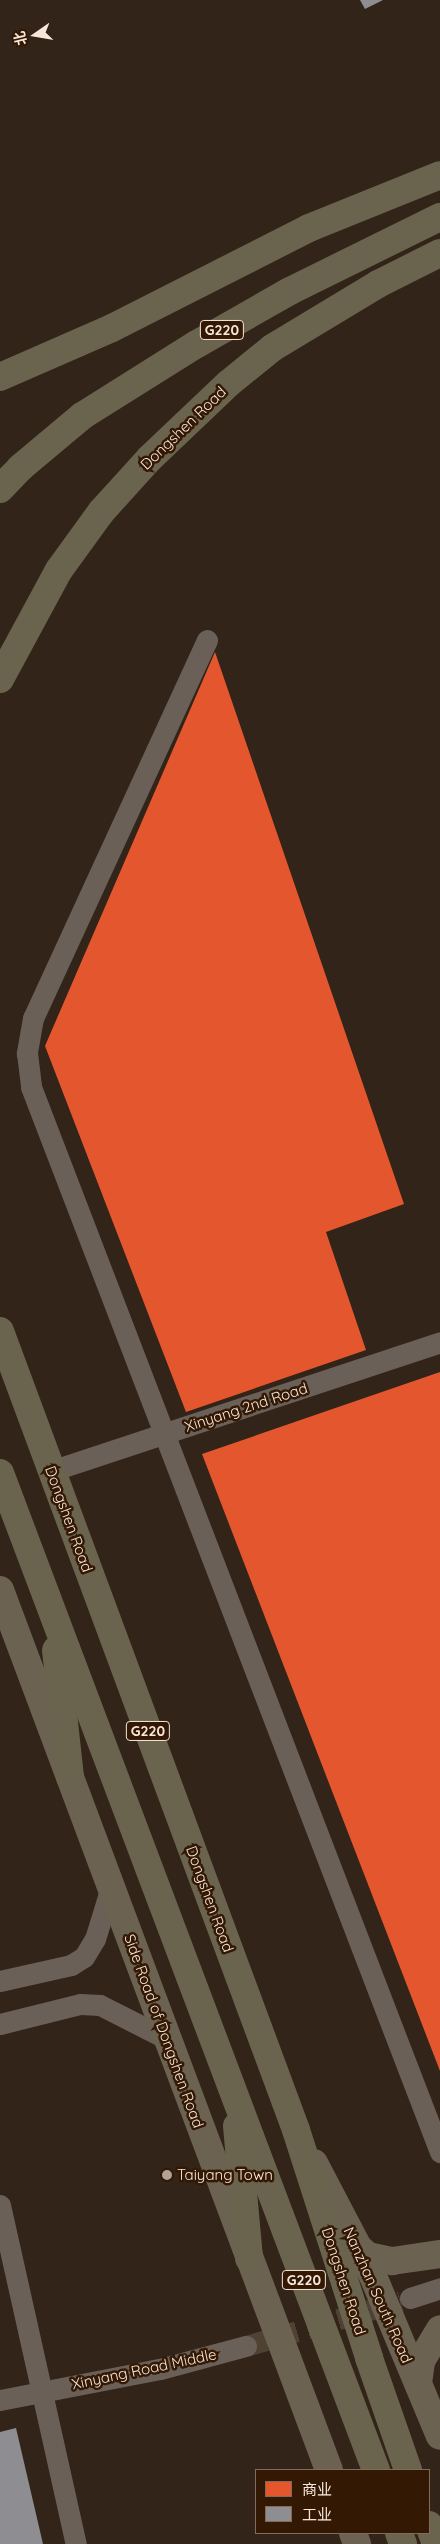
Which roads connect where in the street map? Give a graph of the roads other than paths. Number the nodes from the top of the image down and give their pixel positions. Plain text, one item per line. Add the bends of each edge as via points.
1 (440, 175) edge
2 (440, 217) edge
3 (440, 254) edge
4 (0, 377) edge
5 (0, 489) edge
6 (206, 640) dead end
7 (0, 679) edge
8 (0, 1331) edge
9 (440, 1342) edge
10 (164, 1434) junction
11 (51, 1471) junction
12 (0, 1473) edge
13 (0, 1590) edge
14 (52, 1611) junction
15 (70, 1778) junction
16 (111, 1887) junction
17 (0, 1981) edge
18 (0, 2024) edge
19 (167, 2040) junction
20 (234, 2090) junction
21 (296, 2130) junction
22 (440, 2152) edge
23 (0, 2205) edge
24 (360, 2249) junction
25 (440, 2254) edge
26 (249, 2258) junction
27 (440, 2288) edge
28 (410, 2298) tunnel mouth
29 (440, 2329) edge
30 (246, 2346) tunnel mouth
31 (418, 2383) junction
32 (42, 2390) junction
33 (0, 2400) edge
34 (440, 2436) edge
35 (329, 2469) edge
36 (376, 2469) edge
37 (408, 2469) edge
38 (430, 2528) edge
39 (76, 2544) edge
40 (436, 2544) edge

1 - 4 highway via 309,228 112,328
2 - 5 highway, G220 via 290,291 197,344 82,416
3 - 7 highway, Dongshen Road / G220 via 370,289 272,348 229,383 150,458 101,512 59,570
6 - 10 street via 33,1018 27,1054 31,1087
8 - 11 highway, Dongshen Road / G220
9 - 10 street, Xinyang 2nd Road
10 - 11 street, Xinyang 2nd Road
10 - 22 street
11 - 21 highway, Dongshen Road / G220
12 - 14 highway, G220
13 - 15 main road, Side Road of Dongshen Road
14 - 15 highway
14 - 20 highway, G220
15 - 16 main road, Side Road of Dongshen Road
16 - 17 street via 95,1939 84,1956 71,1964
16 - 19 main road, Side Road of Dongshen Road
18 - 19 street via 80,2004 100,2005
19 - 26 main road, Side Road of Dongshen Road
20 - 26 highway
20 - 36 highway, G220
21 - 24 main road, Nanzhan South Road
21 - 37 highway, Dongshen Road / G220
23 - 32 street
24 - 25 main road via 368,2256 392,2261
24 - 31 main road, Nanzhan South Road
26 - 35 main road, Side Road of Dongshen Road
27 - 28 street
29 - 31 main road via 421,2361
30 - 32 street, Xinyang Road Middle via 160,2369
31 - 34 main road, Nanzhan South Road
32 - 33 street, Xinyang Road Middle
32 - 39 street
38 - 40 highway

